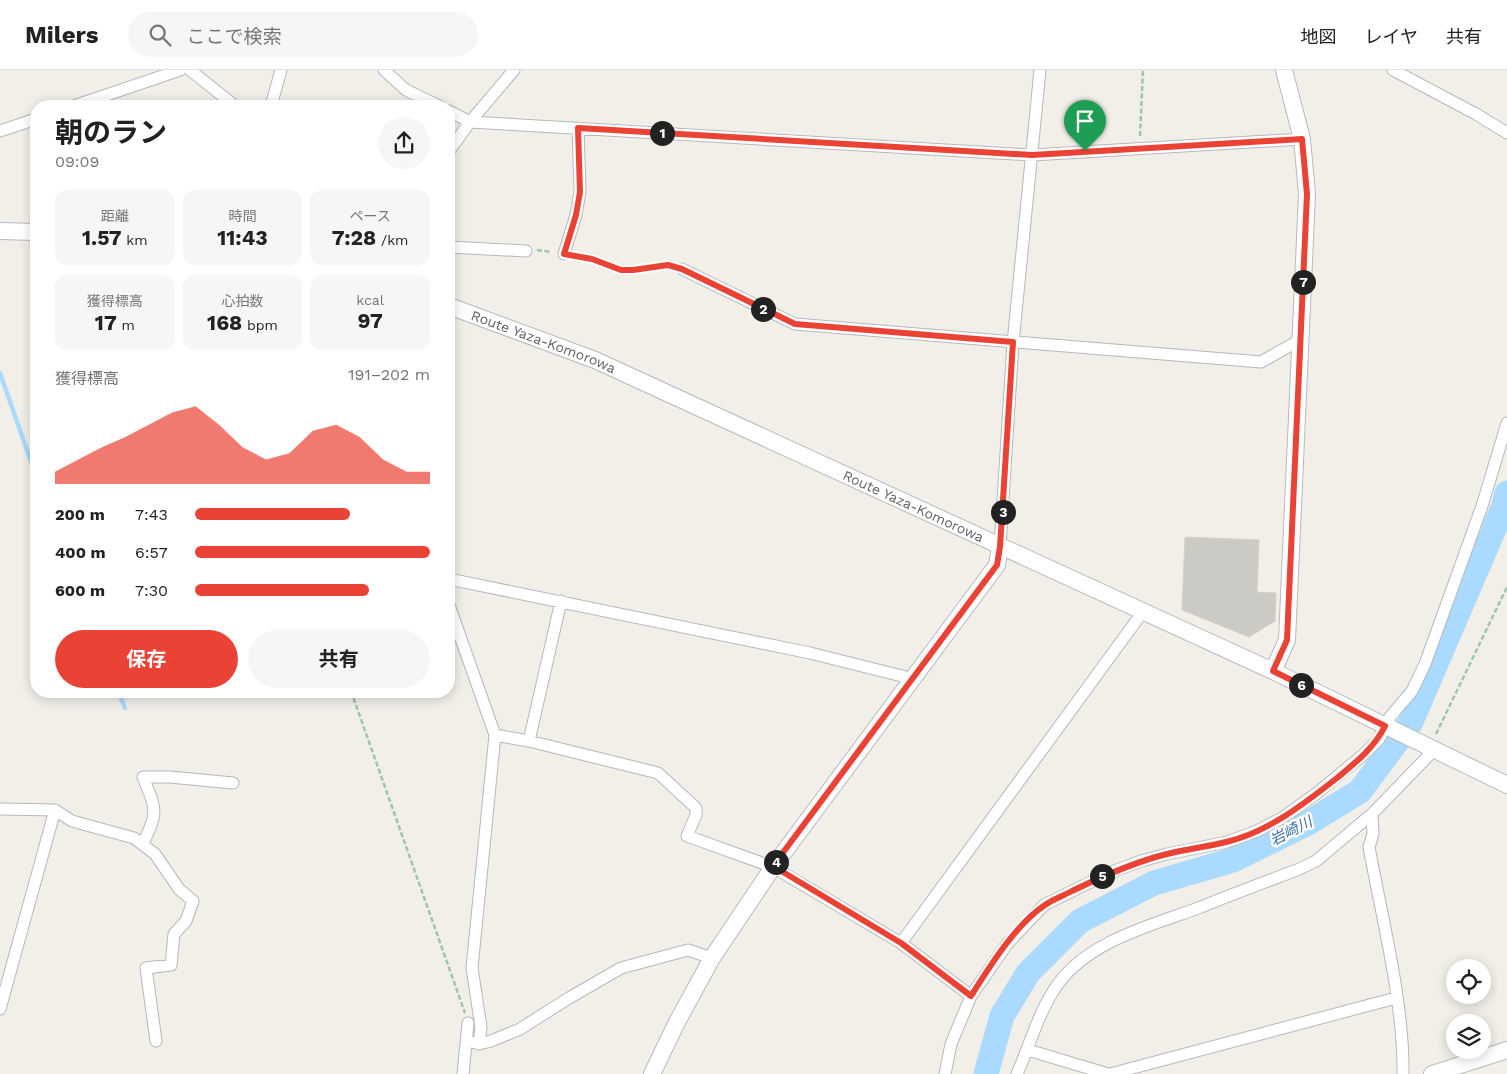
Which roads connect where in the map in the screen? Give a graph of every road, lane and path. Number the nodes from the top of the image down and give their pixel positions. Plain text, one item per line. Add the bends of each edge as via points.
1 (180, 70) edge
2 (190, 70) edge
3 (281, 70) edge
4 (384, 70) edge
5 (514, 70) edge
6 (1040, 70) edge
7 (1143, 70) edge
8 (1284, 70) edge
9 (1393, 70) edge
10 (92, 100) edge
11 (228, 100) edge
12 (273, 100) edge
13 (427, 100) edge
14 (455, 114) edge
15 (30, 121) edge
16 (470, 122) junction
17 (578, 128) junction
18 (0, 132) edge
19 (1507, 133) edge
20 (1302, 139) junction
21 (455, 143) edge
22 (1140, 148) junction
23 (1032, 155) junction
24 (0, 231) edge
25 (30, 232) edge
26 (455, 247) edge
27 (526, 251) joint
28 (564, 254) junction
29 (682, 269) joint
30 (455, 308) edge
31 (1300, 340) junction
32 (1013, 342) junction
33 (1507, 423) edge
34 (1000, 547) junction
35 (455, 580) edge
36 (1507, 587) edge
37 (561, 601) junction
38 (1142, 613) junction
39 (455, 622) edge
40 (1273, 671) junction
41 (914, 679) junction
42 (353, 698) edge
43 (1387, 727) junction
44 (494, 735) junction
45 (529, 740) junction
46 (1427, 747) junction
47 (233, 783) dead end
48 (1507, 785) edge
49 (0, 809) edge
50 (55, 810) junction
51 (1372, 814) junction
52 (143, 843) junction
53 (773, 866) junction
54 (901, 943) junction
55 (712, 958) junction
56 (971, 996) junction
57 (2, 997) edge
58 (1396, 998) junction
59 (0, 1010) edge
60 (468, 1023) joint
61 (156, 1041) dead end
62 (474, 1042) junction
63 (1028, 1050) junction
64 (1507, 1050) edge
65 (462, 1074) edge
66 (652, 1074) edge
67 (945, 1074) edge
68 (1017, 1074) edge
69 (1109, 1074) edge
70 (1403, 1074) edge
71 (1432, 1074) edge

1 - 10 street
2 - 11 street
3 - 12 street
4 - 13 street via 406,90
5 - 16 street
6 - 23 street
7 - 22 path
8 - 20 main road
9 - 19 street
14 - 16 street
15 - 18 street
16 - 17 street
16 - 21 street
17 - 23 street
17 - 28 street via 580,192
20 - 22 street
20 - 31 main road via 1307,194
22 - 23 street
23 - 32 street
24 - 25 main road
26 - 27 street
27 - 28 path
28 - 29 path via 592,259 621,270 668,265
29 - 32 street via 795,324
30 - 34 main road, Route Yaza-Komorowa via 595,360
31 - 32 street via 1261,362
31 - 40 main road via 1287,640
32 - 34 street
33 - 43 street via 1482,506 1425,664 1412,691
34 - 38 main road, Route Yaza-Komorowa
34 - 41 main road via 997,565
35 - 37 street
36 - 46 path
37 - 41 street via 810,653
37 - 45 street
38 - 40 main road, Route Yaza-Komorowa
38 - 54 street
39 - 44 street
40 - 43 main road, Route Yaza-Komorowa
41 - 53 main road
42 - 60 path
43 - 46 main road, Route Yaza-Komorowa
43 - 56 street via 1363,755 1282,818 1227,842 1167,854 1109,873 1044,905 1007,944
44 - 45 street
44 - 62 street via 472,968 481,1027
45 - 53 street via 658,773 696,808 687,836
46 - 48 main road, Route Yaza-Komorowa
46 - 51 street
47 - 52 street via 143,777 154,803 154,820
49 - 50 street
50 - 52 street via 72,821
50 - 57 street
51 - 58 street via 1374,834 1369,847
51 - 63 street via 1316,861 1144,928 1094,952 1058,983
52 - 61 street via 192,901 186,920 174,934 172,965 146,968
53 - 54 street
53 - 55 main road
54 - 56 street
55 - 62 street via 688,950 621,968 520,1029
55 - 66 main road
56 - 67 street via 951,1044
57 - 59 street
58 - 69 street
58 - 70 street
60 - 62 street
62 - 65 street
63 - 68 street
63 - 69 street
64 - 71 main road

